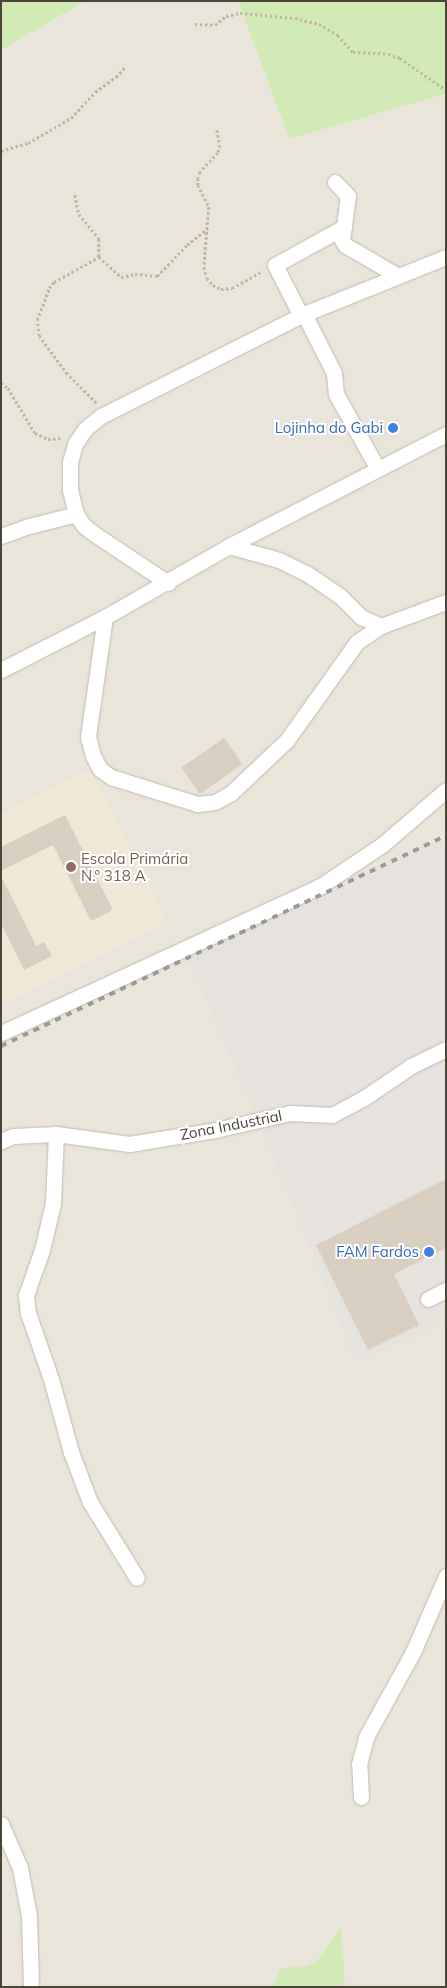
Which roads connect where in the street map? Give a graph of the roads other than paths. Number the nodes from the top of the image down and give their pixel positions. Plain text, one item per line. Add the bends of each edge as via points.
1 (335, 182) dead end
2 (344, 227) junction
3 (446, 257) edge
4 (398, 276) junction
5 (302, 315) junction
6 (446, 434) edge
7 (378, 468) junction
8 (76, 514) junction
9 (1, 536) edge
10 (229, 546) junction
11 (168, 583) junction
12 (446, 602) edge
13 (105, 617) junction
14 (381, 626) junction
15 (1, 670) edge
16 (446, 790) edge
17 (1, 1033) edge
18 (446, 1049) edge
19 (56, 1134) junction
20 (7, 1138) edge
21 (1, 1147) edge
22 (446, 1290) edge
23 (428, 1299) dead end
24 (446, 1576) edge
25 (137, 1578) dead end
26 (361, 1797) dead end
27 (1, 1824) edge
28 (31, 1987) edge

1 - 2 street via 348,196
2 - 4 street via 342,240 345,246
2 - 5 street via 275,265
3 - 4 street
4 - 5 street
5 - 7 street via 334,373 336,394
5 - 8 street via 107,414 86,429 75,444 70,462 70,490
6 - 7 street
7 - 10 street
8 - 9 street
8 - 11 street via 96,536
10 - 11 street
10 - 14 street via 279,560 306,573 340,596 361,617
11 - 13 street
12 - 14 street
13 - 14 street via 88,738 92,756 111,777 197,804 215,802 230,793 287,740 349,649
13 - 15 street
16 - 17 street via 382,845 318,887
18 - 19 street, Zona Industrial via 411,1066 332,1115 290,1113 215,1130 129,1144
19 - 20 street, Zona Industrial
19 - 25 street via 53,1203 42,1250 26,1295 28,1314 90,1502
20 - 21 street
22 - 23 street
24 - 26 street via 413,1652 366,1737 359,1764
27 - 28 street via 20,1868 29,1916

